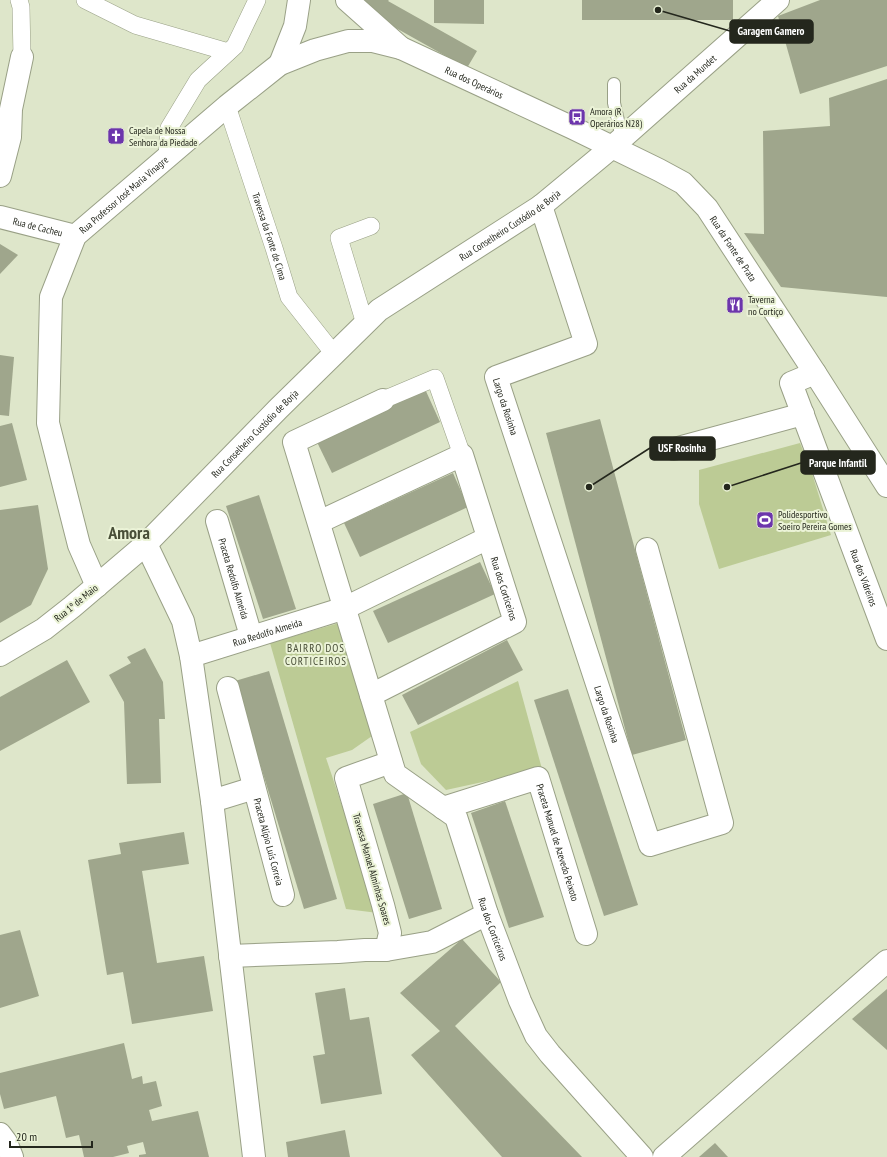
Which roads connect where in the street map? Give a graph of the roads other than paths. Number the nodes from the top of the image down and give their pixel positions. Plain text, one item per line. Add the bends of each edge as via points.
1 (20, 0) edge
2 (85, 0) edge
3 (257, 0) edge
4 (299, 0) edge
5 (347, 0) edge
6 (778, 0) edge
7 (401, 48) junction
8 (228, 52) junction
9 (22, 57) joint
10 (280, 64) junction
11 (614, 84) dead end
12 (227, 106) junction
13 (617, 143) junction
14 (167, 157) junction
15 (0, 176) edge
16 (541, 206) junction
17 (0, 217) edge
18 (371, 226) dead end
19 (75, 236) junction
20 (365, 324) junction
21 (334, 354) junction
22 (815, 373) junction
23 (384, 400) joint
24 (803, 414) junction
25 (674, 450) dead end
26 (462, 455) junction
27 (887, 486) edge
28 (217, 521) dead end
29 (319, 522) junction
30 (488, 538) junction
31 (146, 544) junction
32 (647, 550) dead end
33 (98, 586) junction
34 (345, 608) junction
35 (251, 636) junction
36 (887, 639) edge
37 (0, 655) edge
38 (191, 656) junction
39 (228, 688) dead end
40 (371, 694) junction
41 (391, 762) junction
42 (254, 788) junction
43 (212, 801) junction
44 (443, 808) junction
45 (283, 896) dead end
46 (487, 914) junction
47 (586, 934) dead end
48 (386, 950) junction
49 (230, 956) junction
50 (887, 961) edge
51 (0, 1134) edge
52 (12, 1157) edge
53 (254, 1157) edge
54 (642, 1157) edge
55 (664, 1157) edge

1 - 9 street
2 - 8 street via 135,25
3 - 8 street via 235,46
4 - 10 street via 295,26
5 - 7 street, Rua dos Operários
6 - 13 street, Rua da Mundet
7 - 10 street, Rua Professor José Maria Vinagre via 373,41 348,41 315,50
7 - 13 street, Rua dos Operários via 572,128
8 - 14 street via 198,80 169,128
9 - 15 street via 11,109 10,137
10 - 12 street, Rua Professor José Maria Vinagre
11 - 13 lane
12 - 14 street, Rua Professor José Maria Vinagre
12 - 21 street, Travessa da Fonte de Cima via 289,297
13 - 16 street, Rua Conselheiro Custódio de Borja
13 - 22 street, Rua da Fonte de Prata via 683,183 707,208
14 - 19 street, Rua Professor José Maria Vinagre
16 - 20 street, Rua Conselheiro Custódio de Borja via 379,310
16 - 32 street, Largo da Rosinha via 586,344 496,377 650,846 722,823
17 - 19 street, Rua de Cacheu
18 - 20 street via 339,238
19 - 33 street, Rua Professor José Maria Vinagre via 51,297 48,423 79,545
20 - 21 street, Rua Conselheiro Custódio de Borja
21 - 31 street, Rua Conselheiro Custódio de Borja
22 - 24 street, Rua dos Vidreiros via 792,383
22 - 27 street, Rua da Fonte de Prata
23 - 26 street via 435,378
23 - 29 street, Rua dos Corticeiros via 294,442
24 - 25 street
24 - 36 street, Rua dos Vidreiros
26 - 29 street
26 - 30 street, Rua dos Corticeiros
28 - 35 street, Praceta Redolfo Almeida
29 - 34 street, Rua dos Corticeiros
30 - 34 street
30 - 40 street, Rua dos Corticeiros via 515,622
31 - 33 street, Rua 1º de Maio
31 - 38 street via 183,621
33 - 37 street, Rua 1º de Maio via 44,629
34 - 35 street, Rua Redolfo Almeida
34 - 40 street, Rua dos Corticeiros
35 - 38 street, Rua Redolfo Almeida
38 - 43 street
39 - 42 street, Praceta Alípio Luís Correia
40 - 41 street, Rua dos Corticeiros
41 - 44 street, Rua dos Corticeiros via 395,774
41 - 48 street, Travessa Manuel Alminhas Soares via 346,778 390,933
42 - 43 street, Praceta Alípio Luís Correia
42 - 45 street, Praceta Alípio Luís Correia
43 - 49 street
44 - 46 street, Rua dos Corticeiros via 456,817
44 - 47 street, Praceta Manuel de Azevedo Peixoto via 538,778
46 - 48 street via 432,942
46 - 54 street, Rua dos Corticeiros via 536,1036
48 - 49 street
49 - 53 street
50 - 55 street
51 - 52 street

